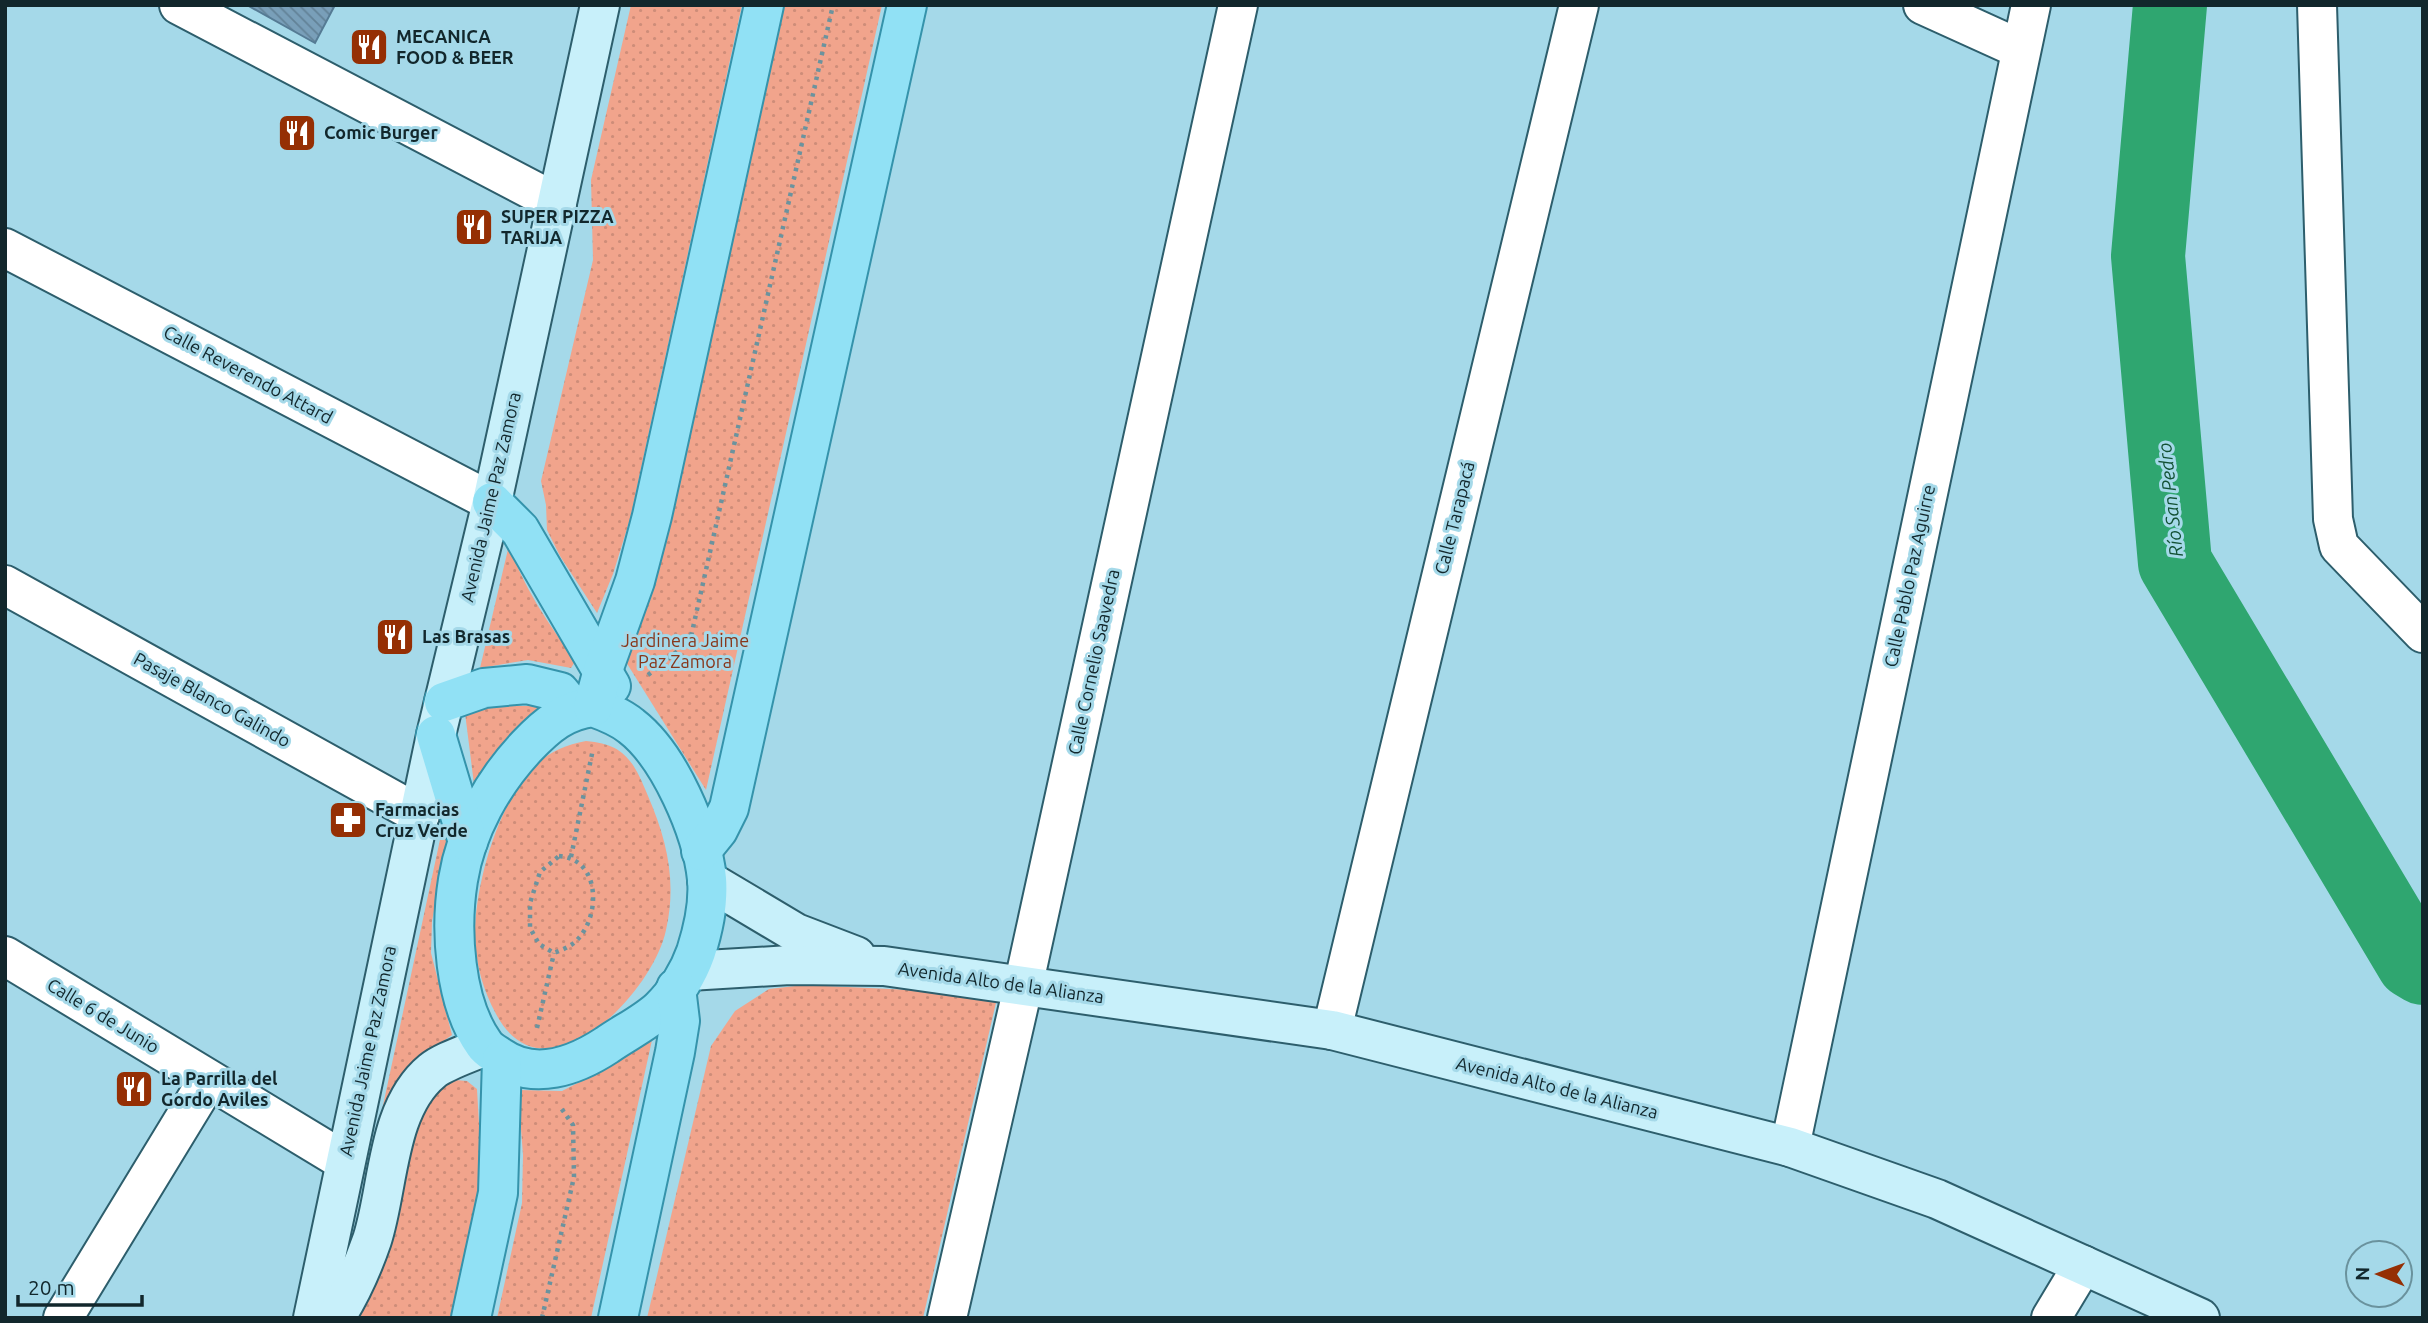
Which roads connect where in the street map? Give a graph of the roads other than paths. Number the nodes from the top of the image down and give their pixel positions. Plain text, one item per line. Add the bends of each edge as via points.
1 (179, 5) edge
2 (600, 5) edge
3 (764, 5) edge
4 (907, 5) edge
5 (1238, 5) edge
6 (1579, 5) edge
7 (1923, 5) edge
8 (2031, 5) edge
9 (2317, 5) edge
10 (2020, 49) junction
11 (557, 203) junction
12 (5, 247) edge
13 (492, 502) junction
14 (5, 585) edge
15 (2423, 633) edge
16 (603, 670) junction
17 (440, 718) junction
18 (587, 719) junction
19 (631, 725) junction
20 (420, 815) junction
21 (468, 842) junction
22 (704, 866) junction
23 (5, 956) edge
24 (884, 966) junction
25 (683, 979) junction
26 (1023, 987) junction
27 (1332, 1030) junction
28 (494, 1052) junction
29 (208, 1080) junction
30 (1790, 1147) junction
31 (344, 1161) junction
32 (2083, 1265) junction
33 (64, 1318) edge
34 (313, 1318) edge
35 (335, 1318) edge
36 (471, 1318) edge
37 (618, 1318) edge
38 (947, 1318) edge
39 (2051, 1318) edge
40 (2200, 1318) edge

1 - 11 street
2 - 11 main road, Avenida Jaime Paz Zamora
3 - 16 main road via 652,516 635,581
4 - 22 main road via 729,808
5 - 26 street, Calle Cornelio Saavedra
6 - 27 street, Calle Tarapacá
7 - 10 street
8 - 10 street, Calle Pablo Paz Aguirre
9 - 15 street via 2333,519 2339,546
10 - 30 street, Calle Pablo Paz Aguirre
11 - 13 main road, Avenida Jaime Paz Zamora
12 - 13 street, Calle Reverendo Attard
13 - 16 main road via 520,530
13 - 17 main road, Avenida Jaime Paz Zamora
14 - 20 street, Pasaje Blanco Galindo
16 - 18 main road
16 - 19 main road
17 - 18 main road via 484,688 527,684 560,692
17 - 20 main road, Avenida Jaime Paz Zamora
17 - 21 main road
18 - 19 main road via 612,713
18 - 21 main road via 542,731 512,761
19 - 22 main road via 669,773 690,817
20 - 31 main road, Avenida Jaime Paz Zamora
21 - 28 main road via 458,877 455,950 470,1019
22 - 24 main road, Avenida Alto de la Alianza via 796,933
22 - 25 main road via 702,932
23 - 29 street, Calle 6 de Junio
24 - 25 main road, Avenida Alto de la Alianza via 790,965
24 - 26 main road, Avenida Alto de la Alianza
25 - 28 main road via 659,1010 595,1053 561,1068 520,1068
25 - 37 main road via 677,1042
26 - 27 main road, Avenida Alto de la Alianza
26 - 38 street, Calle Cornelio Saavedra
27 - 30 main road, Avenida Alto de la Alianza
28 - 35 main road via 432,1070 408,1100 372,1240
28 - 36 main road via 498,1193
29 - 31 street, Calle 6 de Junio
29 - 33 street
30 - 32 main road, Avenida Alto de la Alianza via 1937,1199
31 - 34 main road, Avenida Jaime Paz Zamora
32 - 39 street
32 - 40 main road, Avenida Alto de la Alianza

